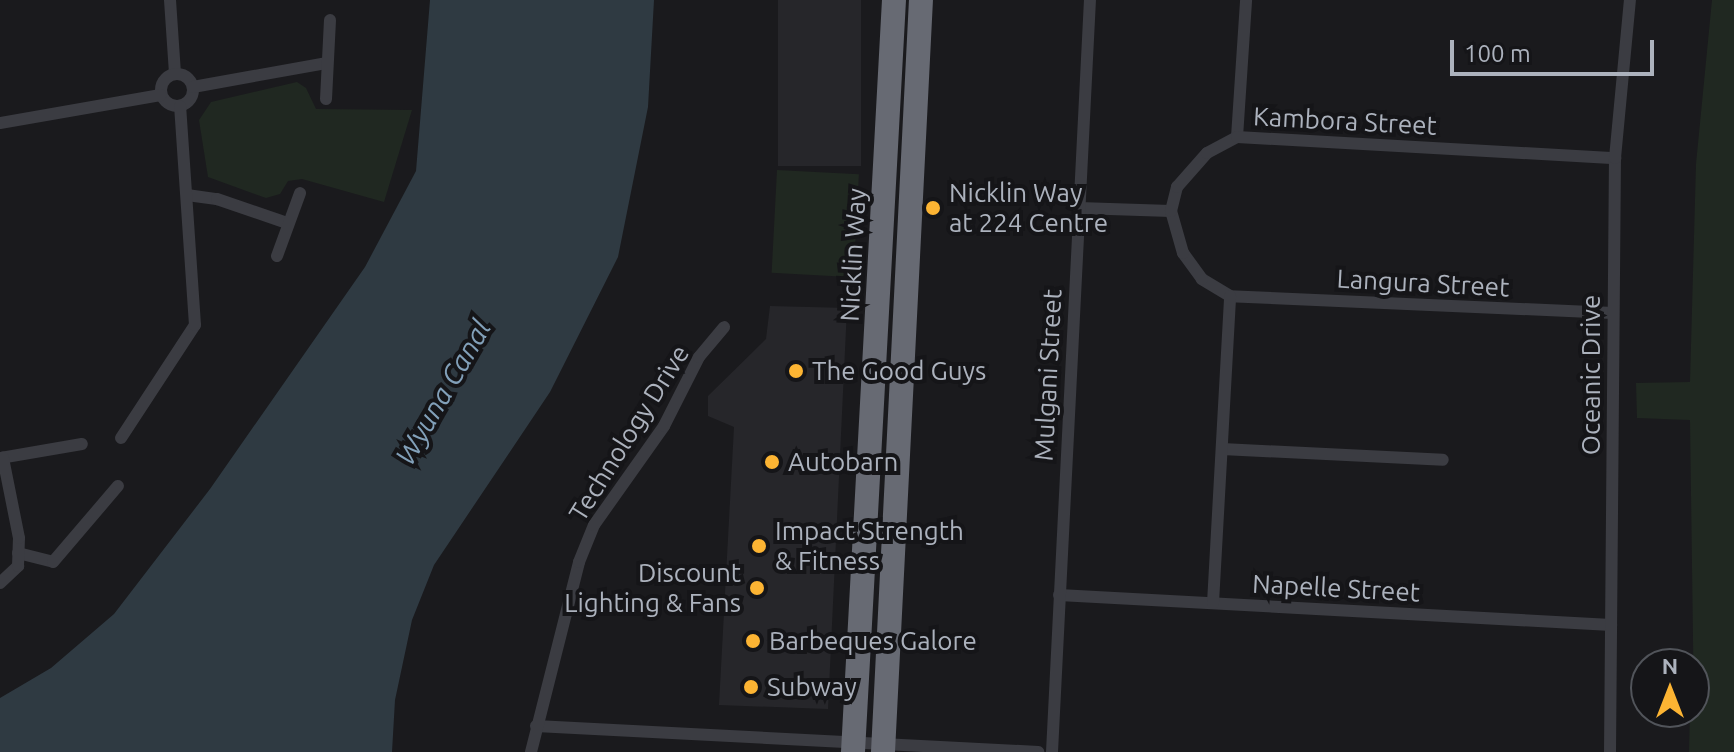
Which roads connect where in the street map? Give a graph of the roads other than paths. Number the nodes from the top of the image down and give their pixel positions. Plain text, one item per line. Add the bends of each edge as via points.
1 (170, 0) edge
2 (894, 0) edge
3 (921, 0) edge
4 (1090, 0) edge
5 (1246, 0) edge
6 (1630, 0) edge
7 (330, 20) dead end
8 (326, 63) junction
9 (175, 74) junction
10 (193, 87) junction
11 (161, 95) junction
12 (326, 99) dead end
13 (180, 107) junction
14 (0, 123) edge
15 (1237, 137) junction
16 (1615, 158) junction
17 (300, 193) dead end
18 (187, 195) junction
19 (1079, 208) junction
20 (1171, 211) junction
21 (287, 223) junction
22 (277, 256) dead end
23 (1230, 296) junction
24 (1613, 313) junction
25 (724, 327) dead end
26 (121, 438) dead end
27 (82, 444) dead end
28 (1222, 449) junction
29 (1, 458) edge
30 (1443, 460) dead end
31 (118, 486) dead end
32 (18, 553) junction
33 (0, 583) edge
34 (1059, 595) junction
35 (1213, 603) junction
36 (1611, 625) junction
37 (536, 726) junction
38 (854, 747) edge
39 (883, 748) edge
40 (531, 752) edge
41 (1038, 752) edge
42 (1052, 752) edge
43 (1610, 752) edge

1 - 9 street
2 - 38 highway, Nicklin Way
3 - 39 highway
4 - 19 street, Mulgani Street
5 - 15 street
6 - 16 street, Oceanic Drive
7 - 8 street
8 - 10 street
8 - 12 street
9 - 10 street
9 - 11 street via 163,81
10 - 13 street via 189,102
11 - 13 street via 166,103
11 - 14 street
13 - 18 street
15 - 16 street, Kambora Street
15 - 20 street, Kambora Street via 1207,153 1177,187
16 - 24 street, Oceanic Drive
17 - 21 street
18 - 21 street via 217,199
18 - 26 street via 195,325
19 - 20 street
19 - 34 street, Mulgani Street
20 - 23 street via 1183,253 1202,279
21 - 22 street
23 - 24 street, Langura Street
23 - 28 street
24 - 36 street, Oceanic Drive
25 - 37 street, Technology Drive via 699,357 664,426 594,525 579,562
27 - 29 street
28 - 30 street
28 - 35 street
29 - 32 street
31 - 32 street via 53,562
32 - 33 street via 18,566
34 - 35 street, Napelle Street
34 - 42 street, Mulgani Street
35 - 36 street, Napelle Street
36 - 43 street, Oceanic Drive
37 - 38 street
37 - 40 street, Technology Drive
38 - 39 street
39 - 41 street

